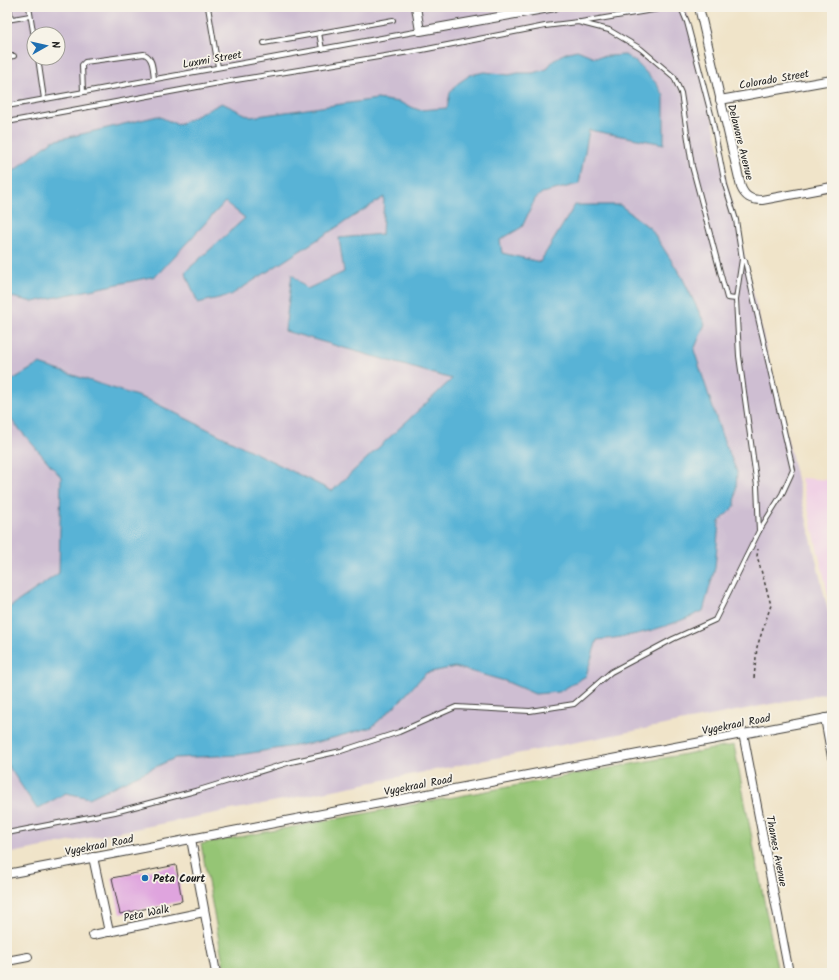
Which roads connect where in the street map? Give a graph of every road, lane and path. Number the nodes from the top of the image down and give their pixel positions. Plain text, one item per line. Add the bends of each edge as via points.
1 (9, 7) edge
2 (29, 7) edge
3 (208, 7) edge
4 (416, 7) edge
5 (555, 7) edge
6 (671, 7) edge
7 (675, 7) edge
8 (699, 7) edge
9 (30, 16) junction
10 (9, 19) edge
11 (392, 20) dead end
12 (578, 22) junction
13 (32, 26) edge
14 (420, 31) junction
15 (319, 33) junction
16 (264, 43) dead end
17 (322, 49) junction
18 (14, 56) dead end
19 (7, 57) edge
20 (39, 66) edge
21 (218, 67) junction
22 (154, 79) junction
23 (832, 80) edge
24 (83, 92) junction
25 (44, 99) junction
26 (720, 100) junction
27 (7, 106) edge
28 (7, 122) edge
29 (832, 187) edge
30 (742, 259) junction
31 (736, 299) junction
32 (759, 531) junction
33 (754, 678) dead end
34 (828, 717) edge
35 (743, 733) junction
36 (832, 757) edge
37 (7, 833) edge
38 (191, 839) junction
39 (93, 857) junction
40 (7, 874) edge
41 (204, 912) junction
42 (109, 932) junction
43 (93, 935) dead end
44 (28, 957) dead end
45 (7, 961) edge
46 (216, 973) edge
47 (788, 973) edge

1 - 10 lane
2 - 9 lane
3 - 21 lane
4 - 14 street
5 - 14 street
6 - 12 lane
7 - 30 lane via 682,10 687,22 712,118 725,185 736,220
8 - 26 street
9 - 10 lane
9 - 13 lane
11 - 15 lane
12 - 28 lane
12 - 31 lane via 609,30 641,49 674,77 681,93 692,166 727,298
14 - 17 lane, Luxmi Street
15 - 16 lane
15 - 17 lane
17 - 21 lane, Luxmi Street
18 - 19 lane
20 - 25 lane
21 - 22 lane, Luxmi Street
22 - 24 lane, Luxmi Street
22 - 24 lane via 149,56 144,54 85,62 82,65
23 - 26 street, Colorado Street
24 - 25 lane, Luxmi Street
25 - 27 lane, Luxmi Street
26 - 29 street, Delaware Avenue via 741,187 746,196 762,200
30 - 31 lane
30 - 32 lane via 747,268 793,470 782,494
31 - 32 lane via 739,356 757,486
32 - 33 path via 757,556 771,605 757,647
32 - 37 lane via 715,620 611,672 574,704 530,712 456,707 398,732 341,751 291,762 200,790 115,812
34 - 35 street, Vygekraal Road
34 - 36 street
35 - 38 street, Vygekraal Road
35 - 47 street, Thames Avenue
38 - 39 street, Vygekraal Road
38 - 41 street
39 - 40 street, Vygekraal Road
39 - 42 street
41 - 42 street, Peta Walk
41 - 46 street
42 - 43 street, Peta Walk
44 - 45 street

